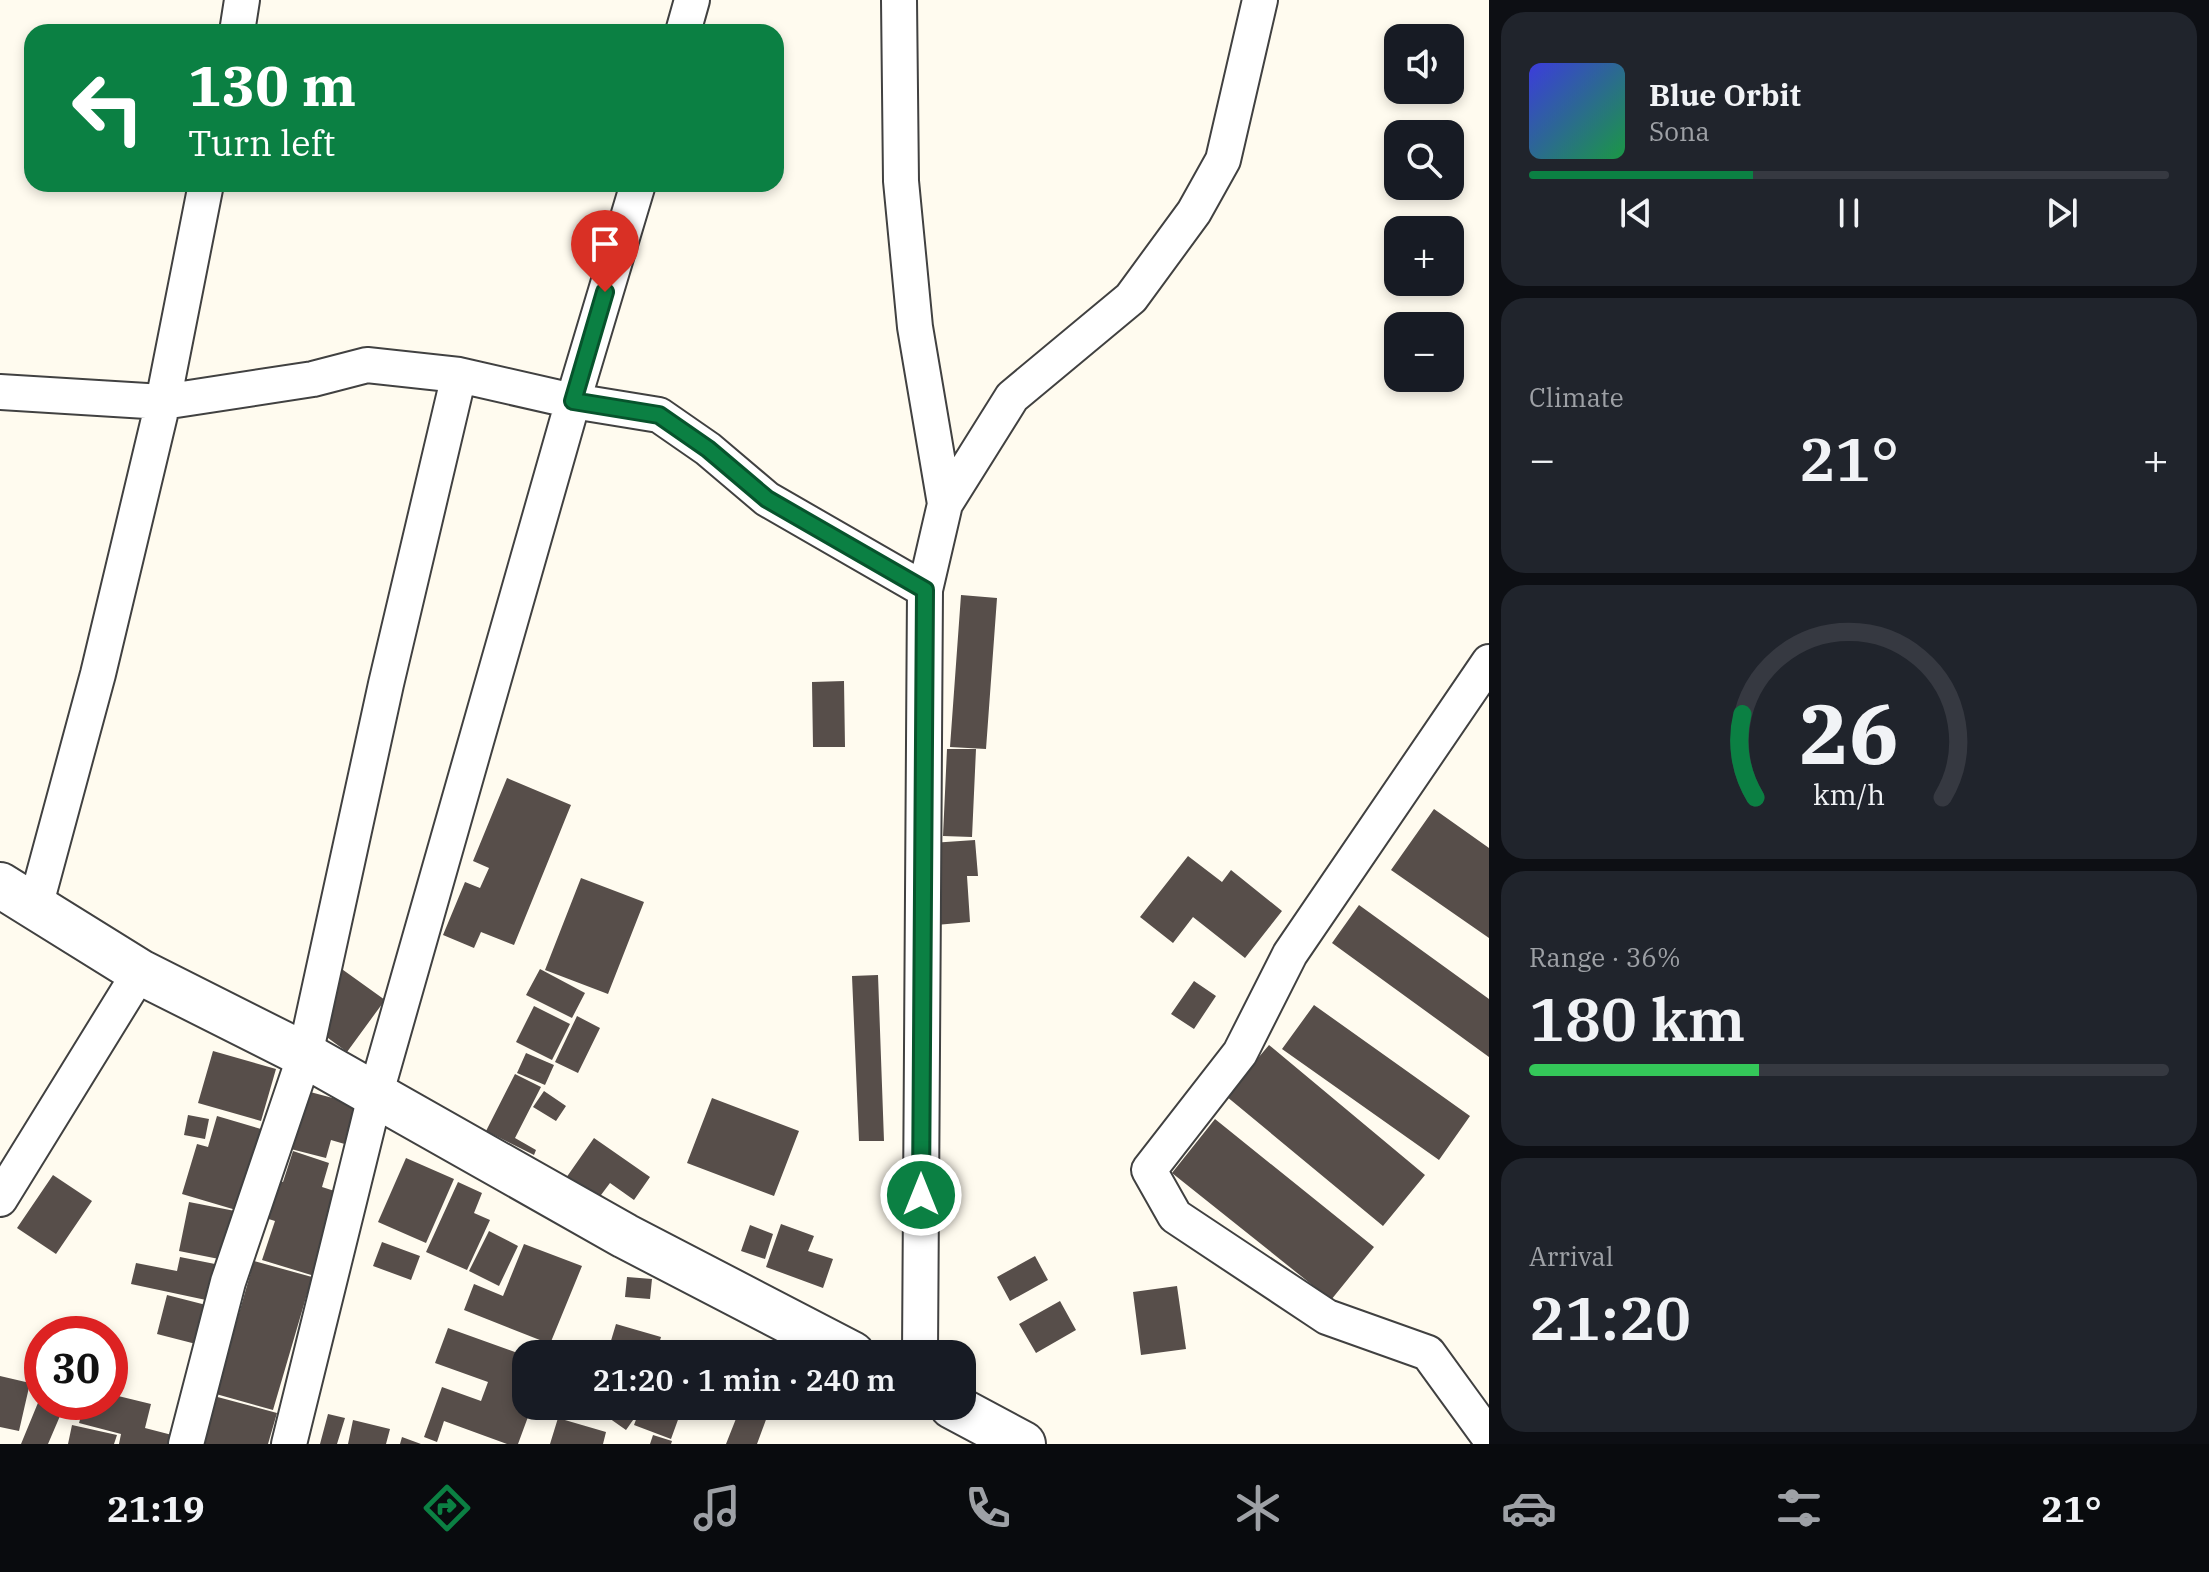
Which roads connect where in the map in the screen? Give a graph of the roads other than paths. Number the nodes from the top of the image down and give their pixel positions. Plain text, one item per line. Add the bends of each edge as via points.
1 (242, 0) edge
2 (692, 0) edge
3 (899, 0) edge
4 (1260, 0) edge
5 (238, 24) edge
6 (685, 24) edge
7 (204, 192) edge
8 (636, 192) edge
9 (459, 375) junction
10 (0, 392) edge
11 (573, 401) junction
12 (163, 402) junction
13 (945, 504) junction
14 (925, 590) junction
15 (1489, 662) edge
16 (18, 896) edge
17 (140, 972) junction
18 (305, 1055) junction
19 (375, 1096) junction
20 (0, 1199) edge
21 (825, 1340) edge
22 (920, 1340) edge
23 (976, 1419) edge
24 (1489, 1437) edge
25 (186, 1444) edge
26 (289, 1444) edge
27 (1023, 1444) edge

1 - 5 street
2 - 6 street
3 - 13 street via 901,181 915,327
4 - 13 street via 1223,160 1194,212 1131,298 1012,397
7 - 12 street
8 - 11 street
9 - 11 street
9 - 12 street via 367,365 313,379
9 - 18 street
10 - 12 street
11 - 14 street via 659,415 767,499
11 - 19 street
12 - 16 street via 98,674
13 - 14 street
14 - 22 street
15 - 24 street via 1290,954 1240,1053 1149,1170 1175,1216 1327,1317 1428,1353
16 - 17 street
17 - 18 street
17 - 20 street
18 - 19 street
18 - 25 street via 228,1282
19 - 21 street
19 - 26 street
23 - 27 street

